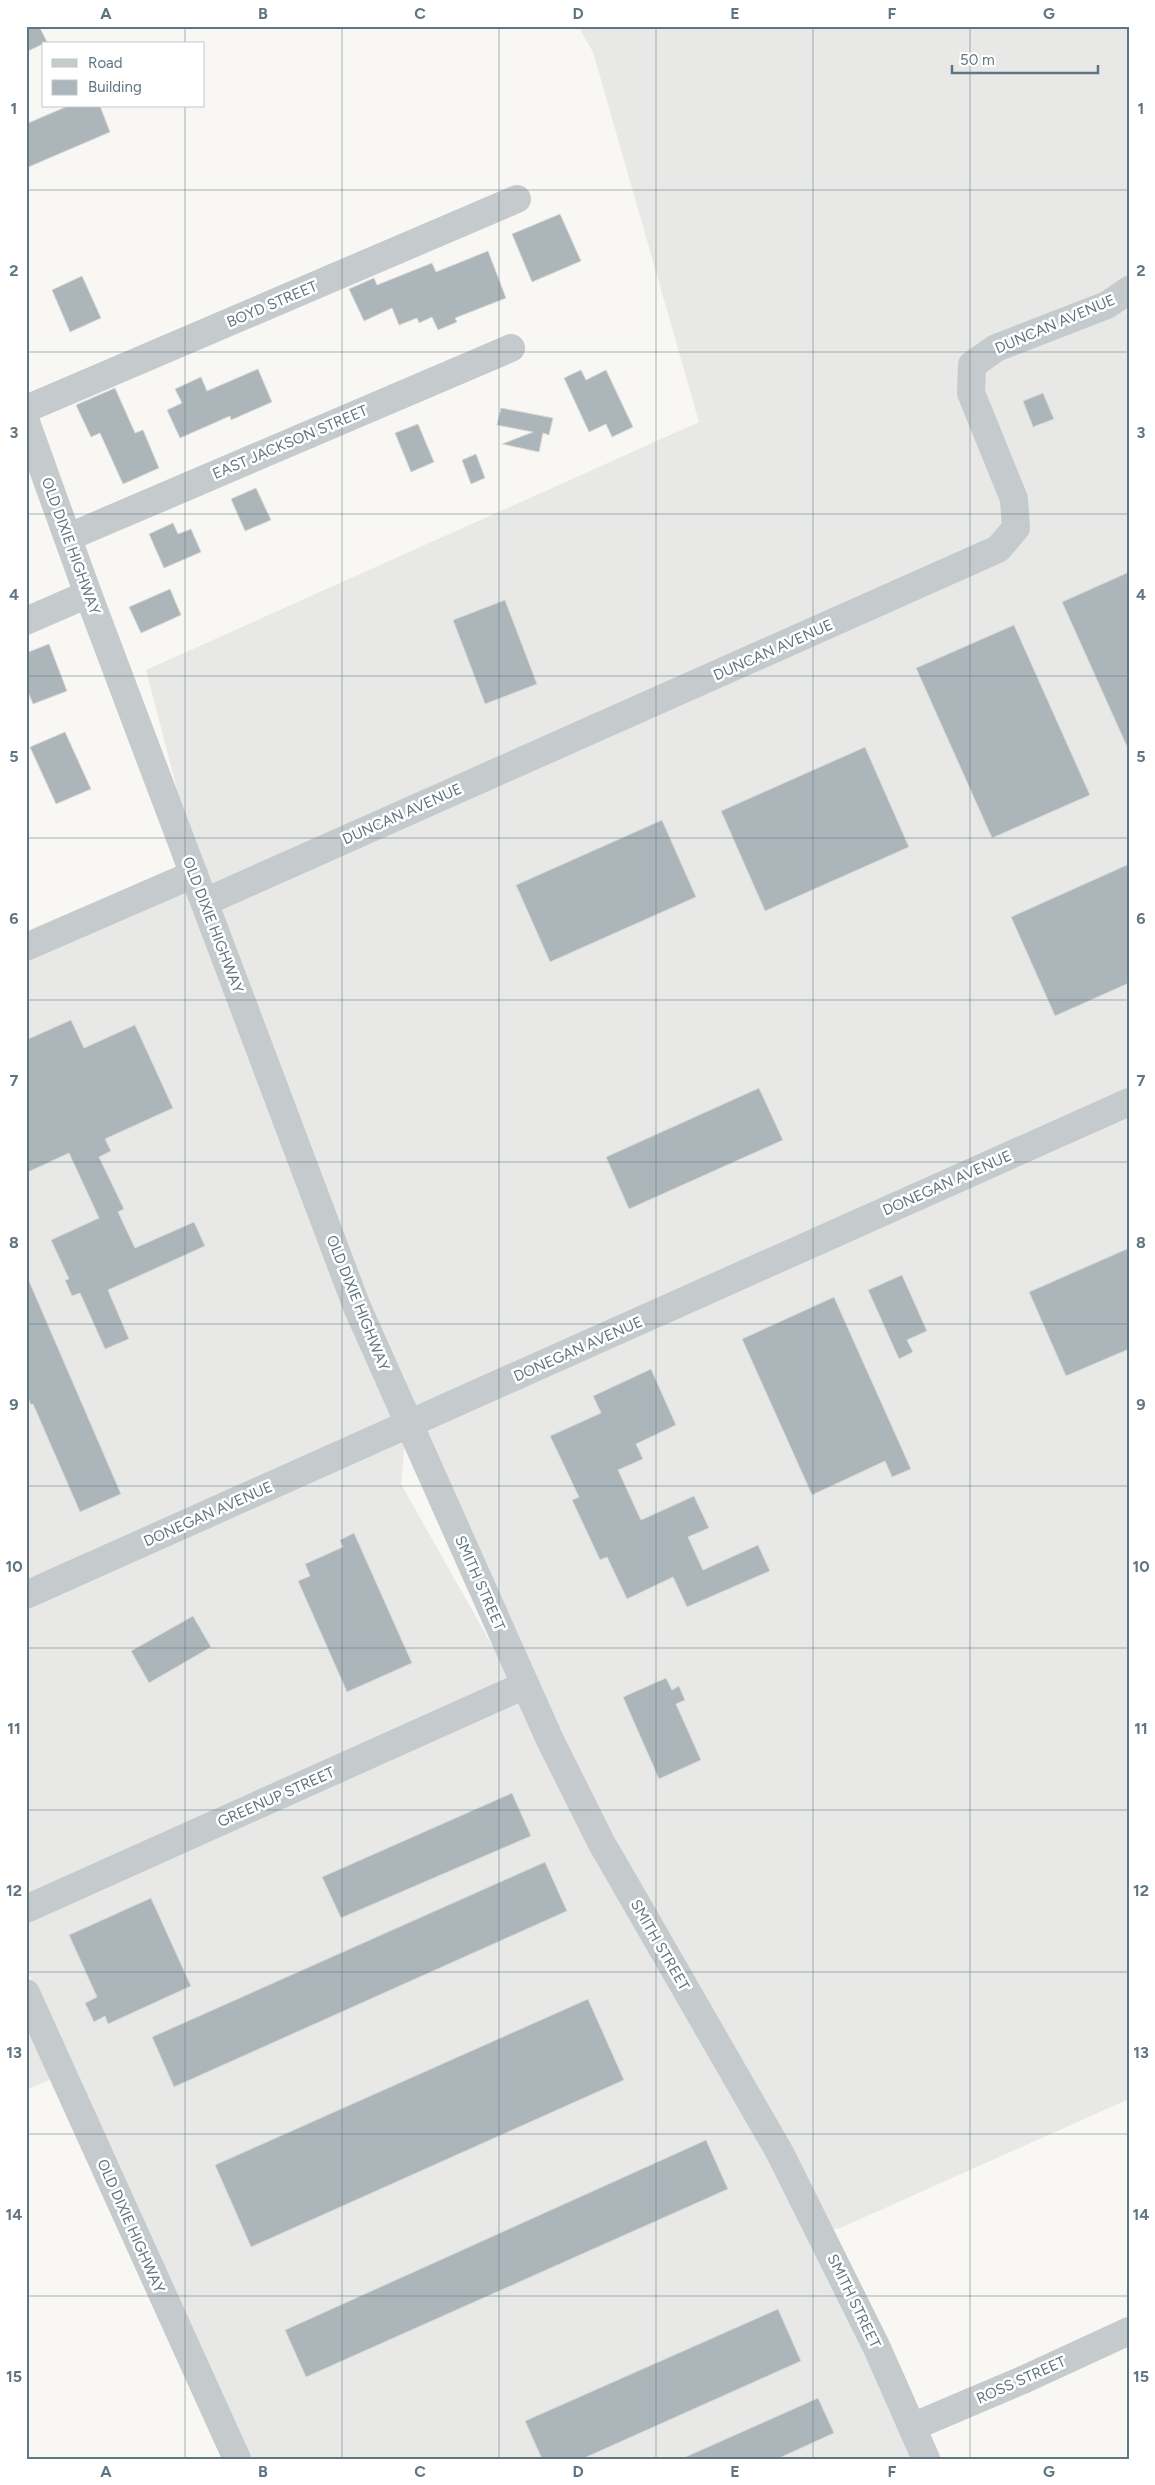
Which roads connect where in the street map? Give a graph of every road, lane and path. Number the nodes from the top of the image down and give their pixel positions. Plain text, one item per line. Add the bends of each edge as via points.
1 (517, 199) dead end
2 (1129, 290) edge
3 (511, 348) dead end
4 (26, 409) edge
5 (26, 422) edge
6 (69, 537) junction
7 (88, 594) junction
8 (26, 621) edge
9 (194, 874) junction
10 (205, 902) junction
11 (26, 946) edge
12 (1129, 1102) edge
13 (409, 1424) junction
14 (26, 1595) edge
15 (525, 1685) junction
16 (26, 1909) edge
17 (26, 1993) edge
18 (1129, 2331) edge
19 (912, 2427) junction
20 (237, 2459) edge
21 (926, 2459) edge

1 - 4 street, BOYD STREET
2 - 10 street, DUNCAN AVENUE via 1106,305 996,348 972,365 971,393 1014,499 1016,528 998,549
3 - 6 street, EAST JACKSON STREET
5 - 6 street, OLD DIXIE HIGHWAY
6 - 7 street, OLD DIXIE HIGHWAY
7 - 8 street
7 - 9 street, OLD DIXIE HIGHWAY
9 - 10 street, OLD DIXIE HIGHWAY
9 - 11 street
10 - 13 street, OLD DIXIE HIGHWAY via 356,1307
12 - 13 street, DONEGAN AVENUE
13 - 14 street, DONEGAN AVENUE
13 - 15 street, SMITH STREET
15 - 16 street, GREENUP STREET
15 - 19 street, SMITH STREET via 602,1842 780,2153 877,2348
17 - 20 street, OLD DIXIE HIGHWAY
18 - 19 street, ROSS STREET
19 - 21 street, SMITH STREET

